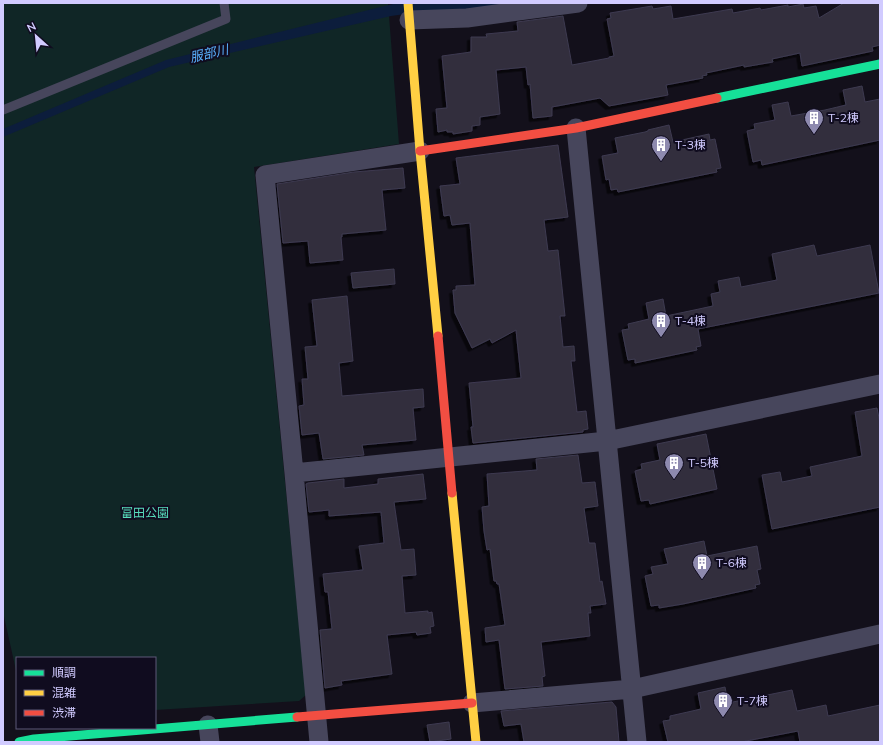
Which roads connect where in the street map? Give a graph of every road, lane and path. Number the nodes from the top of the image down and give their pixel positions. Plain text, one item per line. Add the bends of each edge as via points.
1 (224, 3) edge
2 (578, 3) edge
3 (408, 11) edge
4 (880, 64) edge
5 (3, 110) edge
6 (576, 128) junction
7 (420, 151) junction
8 (880, 384) edge
9 (607, 441) junction
10 (450, 457) junction
11 (294, 473) junction
12 (880, 634) edge
13 (632, 689) junction
14 (472, 703) junction
15 (316, 716) junction
16 (209, 733) edge
17 (19, 742) edge
18 (319, 742) edge
19 (476, 742) edge
20 (637, 742) edge

1 - 5 lane via 226,18
2 - 3 street via 467,18
3 - 7 street
4 - 6 street
6 - 7 street
6 - 9 street
7 - 10 street
7 - 11 street via 265,175
8 - 9 street
9 - 10 street
9 - 13 street
10 - 11 street
10 - 14 street
11 - 15 street
12 - 13 street
13 - 14 street
13 - 20 street
14 - 15 street
14 - 19 street
15 - 16 street
15 - 18 street
16 - 17 street via 34,739

